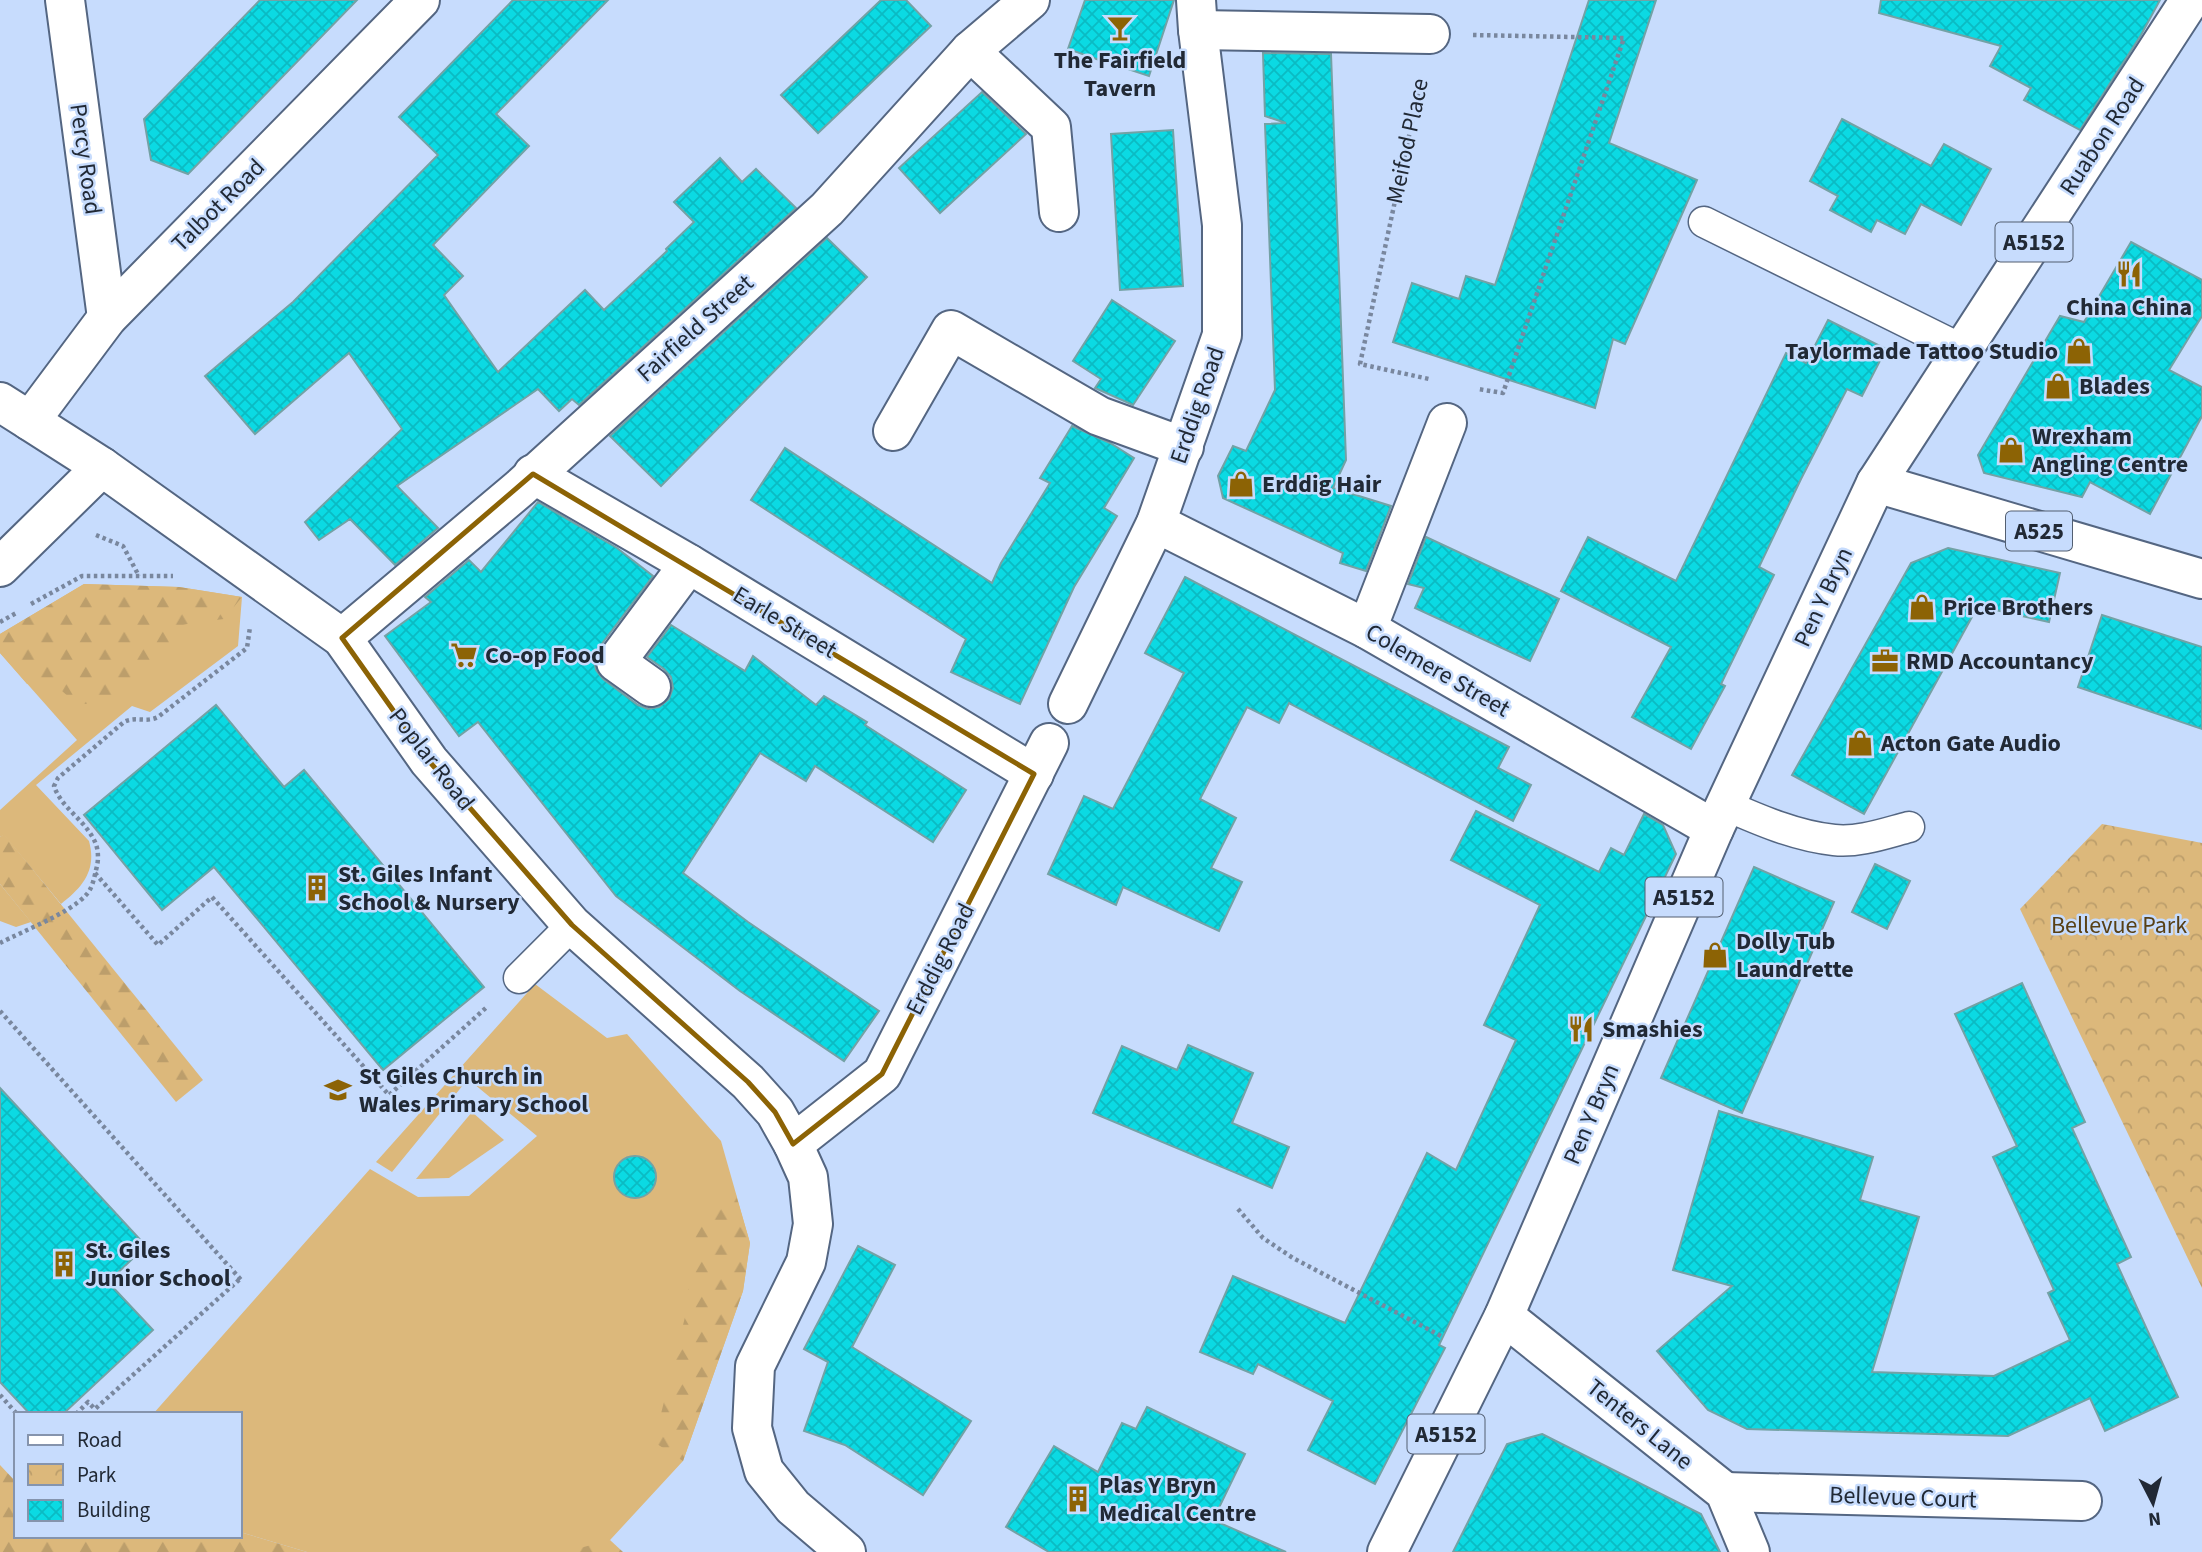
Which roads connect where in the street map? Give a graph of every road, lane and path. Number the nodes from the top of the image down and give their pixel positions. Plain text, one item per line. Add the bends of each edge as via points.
1 (65, 0) edge
2 (420, 0) edge
3 (1030, 0) edge
4 (2190, 0) edge
5 (1197, 15) edge
6 (1430, 34) junction
7 (970, 51) junction
8 (1059, 212) dead end
9 (1704, 222) dead end
10 (107, 318) junction
11 (1963, 351) junction
12 (1434, 380) dead end
13 (15, 411) edge
14 (1447, 423) joint
15 (893, 431) dead end
16 (1184, 447) junction
17 (102, 467) junction
18 (533, 474) junction
19 (1876, 483) junction
20 (1156, 523) junction
21 (690, 564) junction
22 (0, 566) edge
23 (179, 576) dead end
24 (2202, 579) edge
25 (0, 622) edge
26 (1367, 629) junction
27 (342, 638) junction
28 (247, 648) dead end
29 (651, 687) dead end
30 (1068, 705) dead end
31 (1041, 758) joint
32 (1719, 817) junction
33 (1909, 827) dead end
34 (95, 873) junction
35 (572, 925) junction
36 (0, 943) edge
37 (519, 978) joint
38 (0, 1012) edge
39 (793, 1144) junction
40 (1238, 1209) dead end
41 (1496, 1332) junction
42 (0, 1395) edge
43 (15, 1412) edge
44 (78, 1412) edge
45 (1725, 1492) junction
46 (2082, 1501) dead end
47 (846, 1552) edge
48 (1387, 1552) edge
49 (1750, 1552) edge

1 - 10 street, Percy Road
2 - 10 street, Talbot Road
3 - 7 street, Fairfield Street
4 - 11 street, Ruabon Road / A5152
5 - 6 street
5 - 16 street, Erddig Road via 1222,225 1222,335
6 - 12 path, Meifod Place via 1360,365
6 - 14 path via 1624,38 1503,393 1471,388
7 - 8 street via 1051,127
7 - 18 street, Fairfield Street via 827,209
9 - 11 lane
10 - 13 street, Talbot Road
11 - 19 street, Ruabon Road / A5152
13 - 17 street, Poplar Road
14 - 26 street
15 - 16 street via 951,330 1099,416
16 - 20 street, Erddig Road
17 - 22 street
17 - 27 street, Poplar Road
18 - 21 street, Earle Street
18 - 27 street, Fairfield Street
19 - 24 street, A525
19 - 32 street, Pen Y Bryn / A5152
20 - 26 street, Colemere Street
20 - 30 street, Erddig Road
21 - 29 street via 616,662
21 - 31 street, Earle Street
23 - 25 path via 82,576
26 - 32 street, Colemere Street
27 - 35 street, Poplar Road via 429,761
28 - 34 path via 158,718 124,722 58,778 54,786 57,795 93,838 98,861
31 - 39 street, Erddig Road via 882,1074
32 - 33 lane via 1835,840
32 - 41 street, Pen Y Bryn / A5152
34 - 36 path via 88,894 77,903
34 - 37 path via 158,945 212,897 389,1094
35 - 37 lane
35 - 39 street, Poplar Road via 748,1082 775,1112
38 - 44 path via 242,1280 95,1409 88,1402
39 - 47 street, Poplar Road via 808,1177 813,1224 806,1262 755,1366 751,1428 764,1471 793,1507
40 - 41 path via 1263,1238 1293,1258 1452,1342
41 - 45 street, Tenters Lane
41 - 48 street, Pen Y Bryn / A5152
42 - 43 path
45 - 46 street, Bellevue Court
45 - 49 street, Tenters Lane

